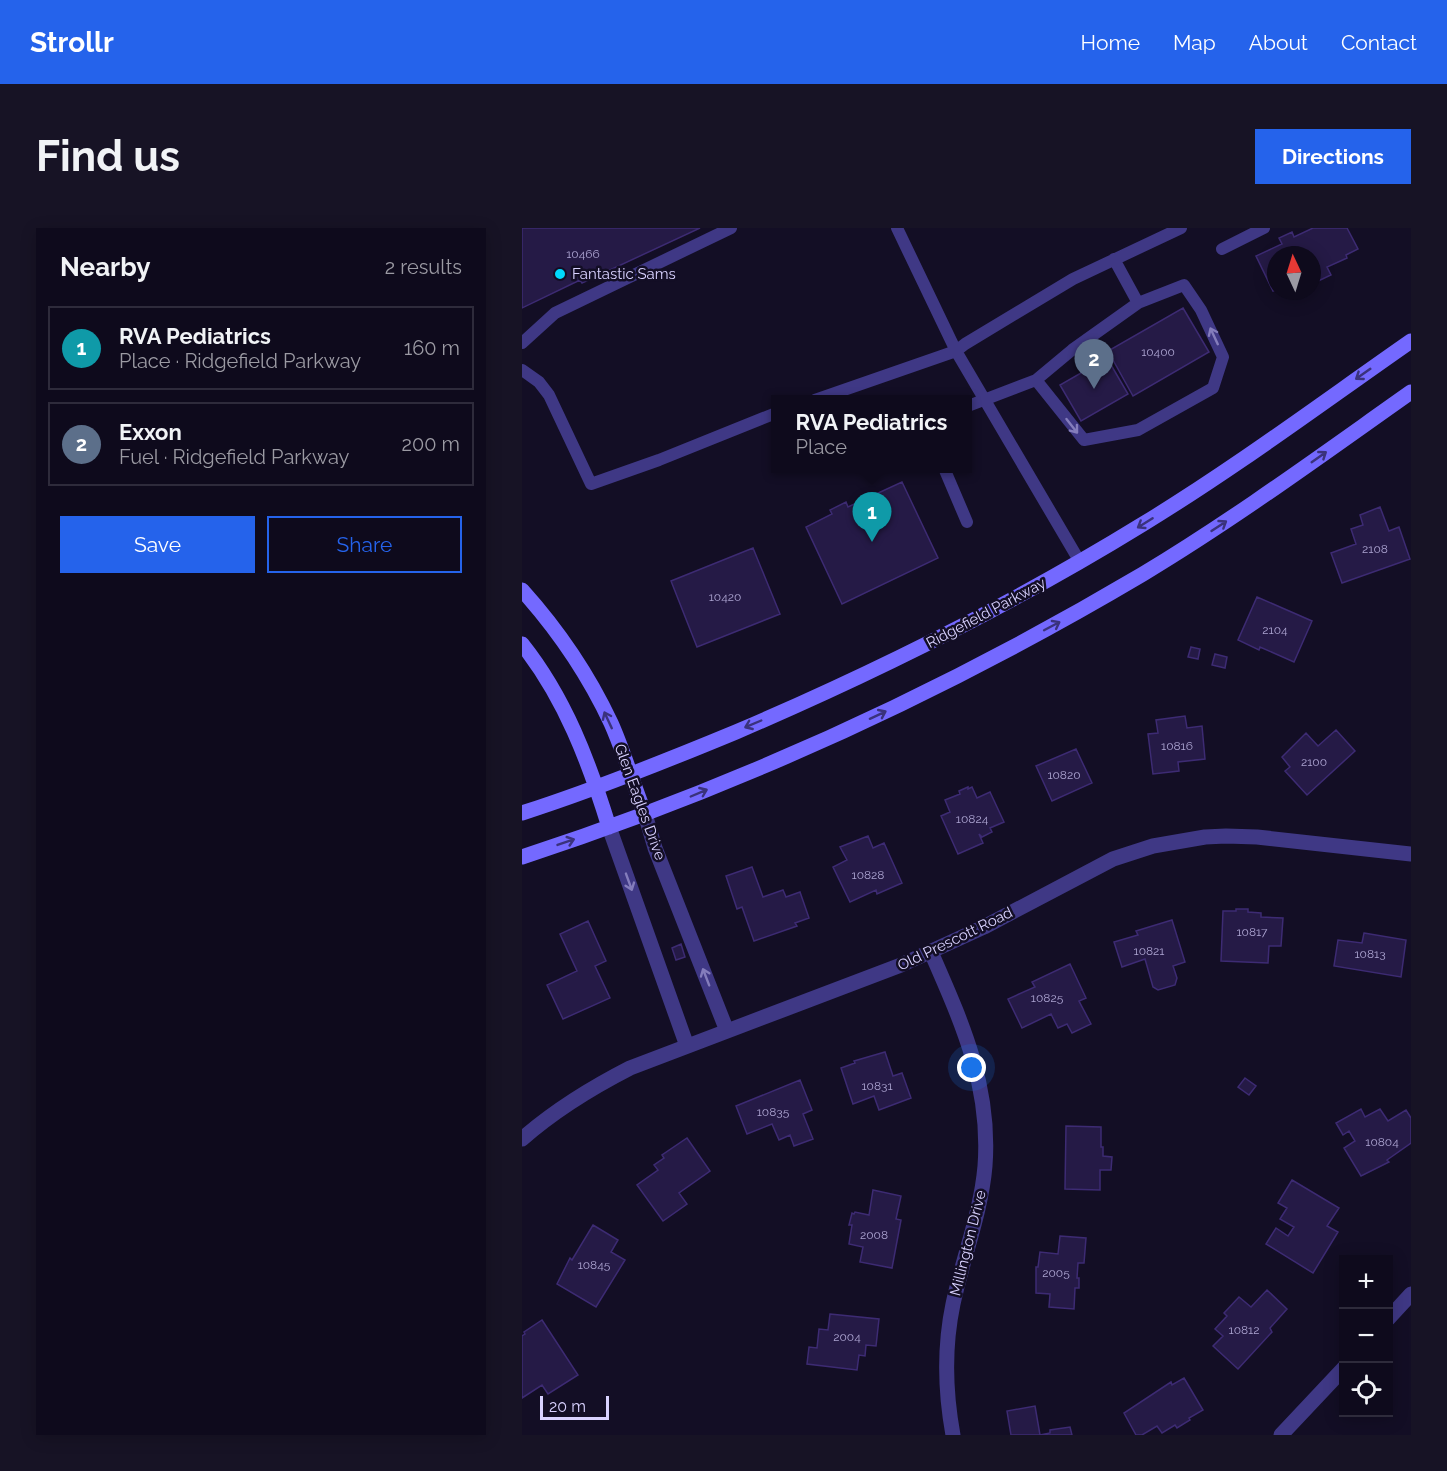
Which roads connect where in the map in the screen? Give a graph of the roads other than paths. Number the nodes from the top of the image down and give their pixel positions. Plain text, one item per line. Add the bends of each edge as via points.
1 (731, 228) edge
2 (897, 228) edge
3 (1181, 228) edge
4 (1263, 228) edge
5 (1222, 249) dead end
6 (1114, 260) junction
7 (1138, 303) junction
8 (1411, 341) edge
9 (522, 343) edge
10 (956, 351) junction
11 (522, 369) edge
12 (1036, 380) junction
13 (1411, 392) edge
14 (827, 395) edge
15 (984, 400) junction
16 (972, 404) edge
17 (771, 415) edge
18 (946, 473) edge
19 (967, 522) dead end
20 (1080, 562) junction
21 (522, 590) edge
22 (522, 644) edge
23 (630, 774) junction
24 (597, 786) junction
25 (522, 813) edge
26 (645, 814) junction
27 (609, 827) junction
28 (1411, 854) edge
29 (522, 857) edge
30 (931, 952) junction
31 (727, 1031) junction
32 (687, 1047) junction
33 (522, 1139) edge
34 (1411, 1294) edge
35 (1393, 1314) edge
36 (1339, 1373) edge
37 (953, 1435) edge
38 (1281, 1435) edge

1 - 9 lane via 555,313
2 - 10 lane
3 - 6 lane
4 - 5 lane
6 - 7 lane
6 - 10 lane via 1073,279
7 - 12 lane
12 -> 7 lane via 1084,440 1138,430 1213,388 1223,357 1202,310 1184,285
8 -> 20 main road, Ridgefield Parkway via 1230,469
10 - 14 lane
10 - 15 lane
11 - 17 lane via 549,395 591,484
12 - 15 lane
26 -> 13 main road via 828,739 1068,617 1215,528
15 - 16 lane
15 - 20 lane
18 - 19 lane
20 -> 23 main road, Ridgefield Parkway via 967,624 807,702
23 -> 21 main road, Glen Eagles Drive via 611,724 570,649
22 - 24 main road via 558,697
23 - 24 main road, Ridgefield Parkway
23 - 26 main road, Glen Eagles Drive
24 - 25 main road, Ridgefield Parkway
24 - 27 main road
26 - 27 main road
31 -> 26 street, Glen Eagles Drive
29 -> 27 main road
27 -> 32 street
28 - 30 street, Old Prescott Road via 1226,836 1153,846 1113,860
30 - 31 street, Old Prescott Road
30 - 37 street, Millington Drive via 964,1030 978,1074 986,1123 979,1208 953,1304 947,1346 946,1383
31 - 32 street, Old Prescott Road
32 - 33 street, Old Prescott Road via 594,1086
34 - 35 street
36 - 38 street

